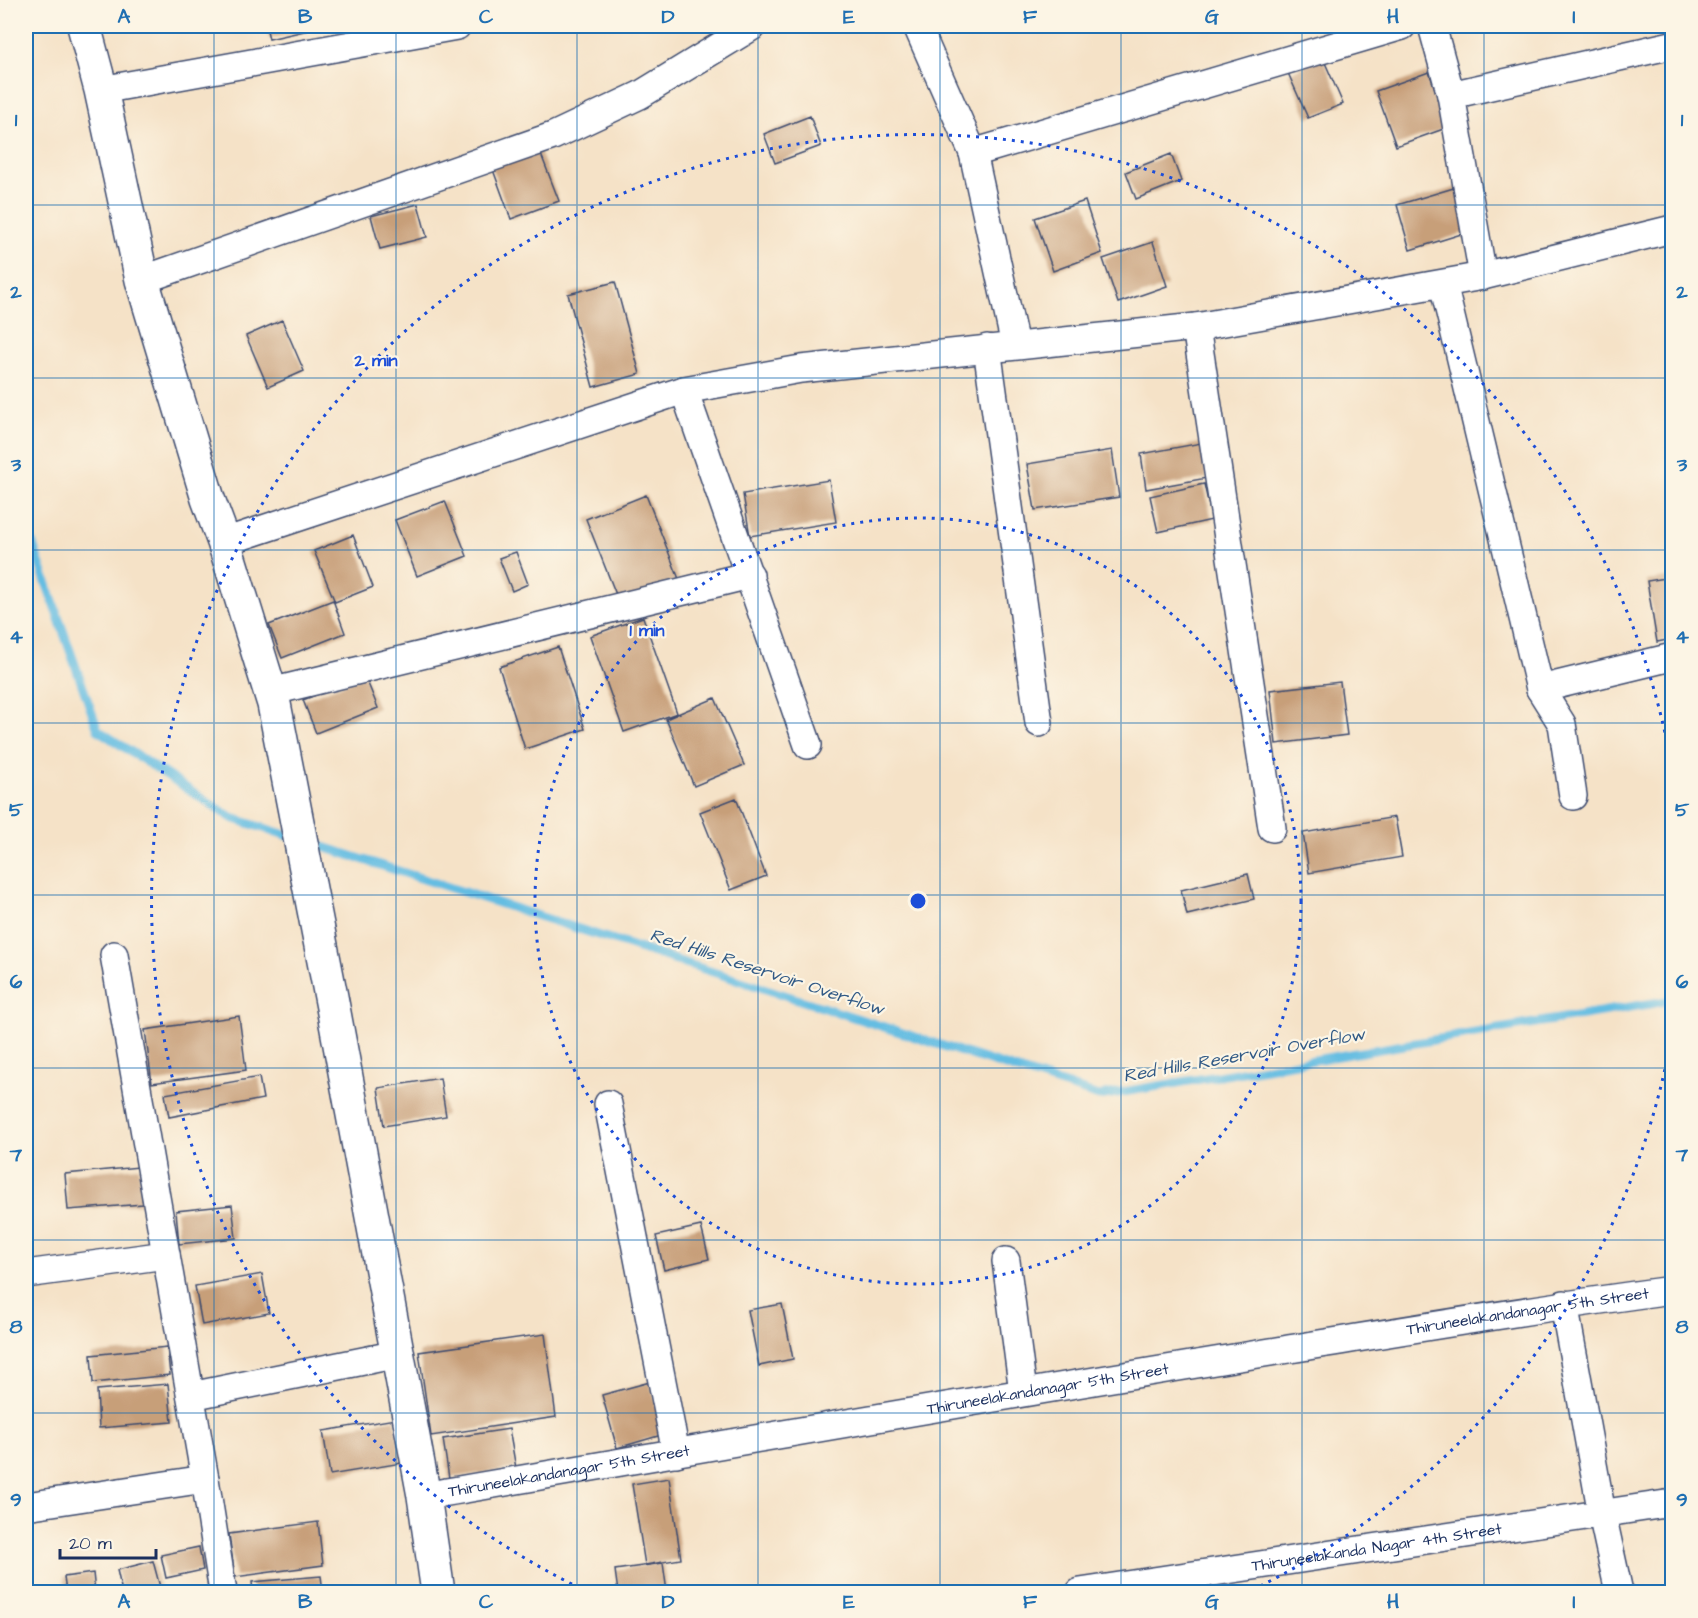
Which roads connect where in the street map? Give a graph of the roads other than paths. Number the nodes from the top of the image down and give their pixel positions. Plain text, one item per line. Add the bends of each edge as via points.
1 (84, 26) edge
2 (457, 26) edge
3 (753, 26) edge
4 (917, 26) edge
5 (1402, 26) edge
6 (1432, 26) edge
7 (1672, 45) edge
8 (101, 90) junction
9 (1451, 95) junction
10 (973, 153) junction
11 (1672, 229) edge
12 (1483, 276) junction
13 (142, 280) junction
14 (1443, 284) junction
15 (1197, 327) junction
16 (1015, 345) junction
17 (987, 348) junction
18 (684, 390) junction
19 (224, 542) junction
20 (750, 576) junction
21 (1672, 657) edge
22 (1540, 689) junction
23 (272, 698) junction
24 (1040, 723) dead end
25 (808, 745) dead end
26 (1573, 796) dead end
27 (1272, 828) dead end
28 (114, 956) dead end
29 (608, 1104) dead end
30 (166, 1255) junction
31 (1006, 1261) dead end
32 (26, 1274) edge
33 (1672, 1290) edge
34 (1564, 1304) junction
35 (398, 1354) junction
36 (1023, 1392) junction
37 (191, 1396) junction
38 (676, 1453) junction
39 (205, 1479) junction
40 (424, 1496) junction
41 (1672, 1503) edge
42 (26, 1506) edge
43 (1602, 1514) junction
44 (223, 1593) edge
45 (438, 1593) edge
46 (1080, 1593) edge
47 (1619, 1593) edge

1 - 8 street
2 - 8 street
3 - 13 street via 640,95 553,136
4 - 10 street
5 - 10 street
6 - 9 street
7 - 9 street
8 - 13 street
9 - 12 street
10 - 16 street
11 - 12 street
12 - 14 street
13 - 19 street
14 - 15 street
14 - 22 street
15 - 16 street
15 - 27 street
16 - 17 street
17 - 18 street via 801,369
17 - 24 street
18 - 19 street
18 - 20 street
19 - 23 street
20 - 23 street
20 - 25 street
21 - 22 street
22 - 26 street via 1562,724
23 - 35 street
28 - 30 street
29 - 38 street
30 - 32 street
30 - 37 street
31 - 36 street
33 - 34 street, Thiruneelakandanagar 5th Street
34 - 36 street, Thiruneelakandanagar 5th Street
34 - 43 street
35 - 37 street
35 - 40 street
36 - 38 street, Thiruneelakandanagar 5th Street
37 - 39 street
38 - 40 street, Thiruneelakandanagar 5th Street
39 - 42 street
39 - 44 street
40 - 45 street
41 - 43 street, Thiruneelakanda Nagar 4th Street
43 - 46 street, Thiruneelakanda Nagar 4th Street
43 - 47 street

